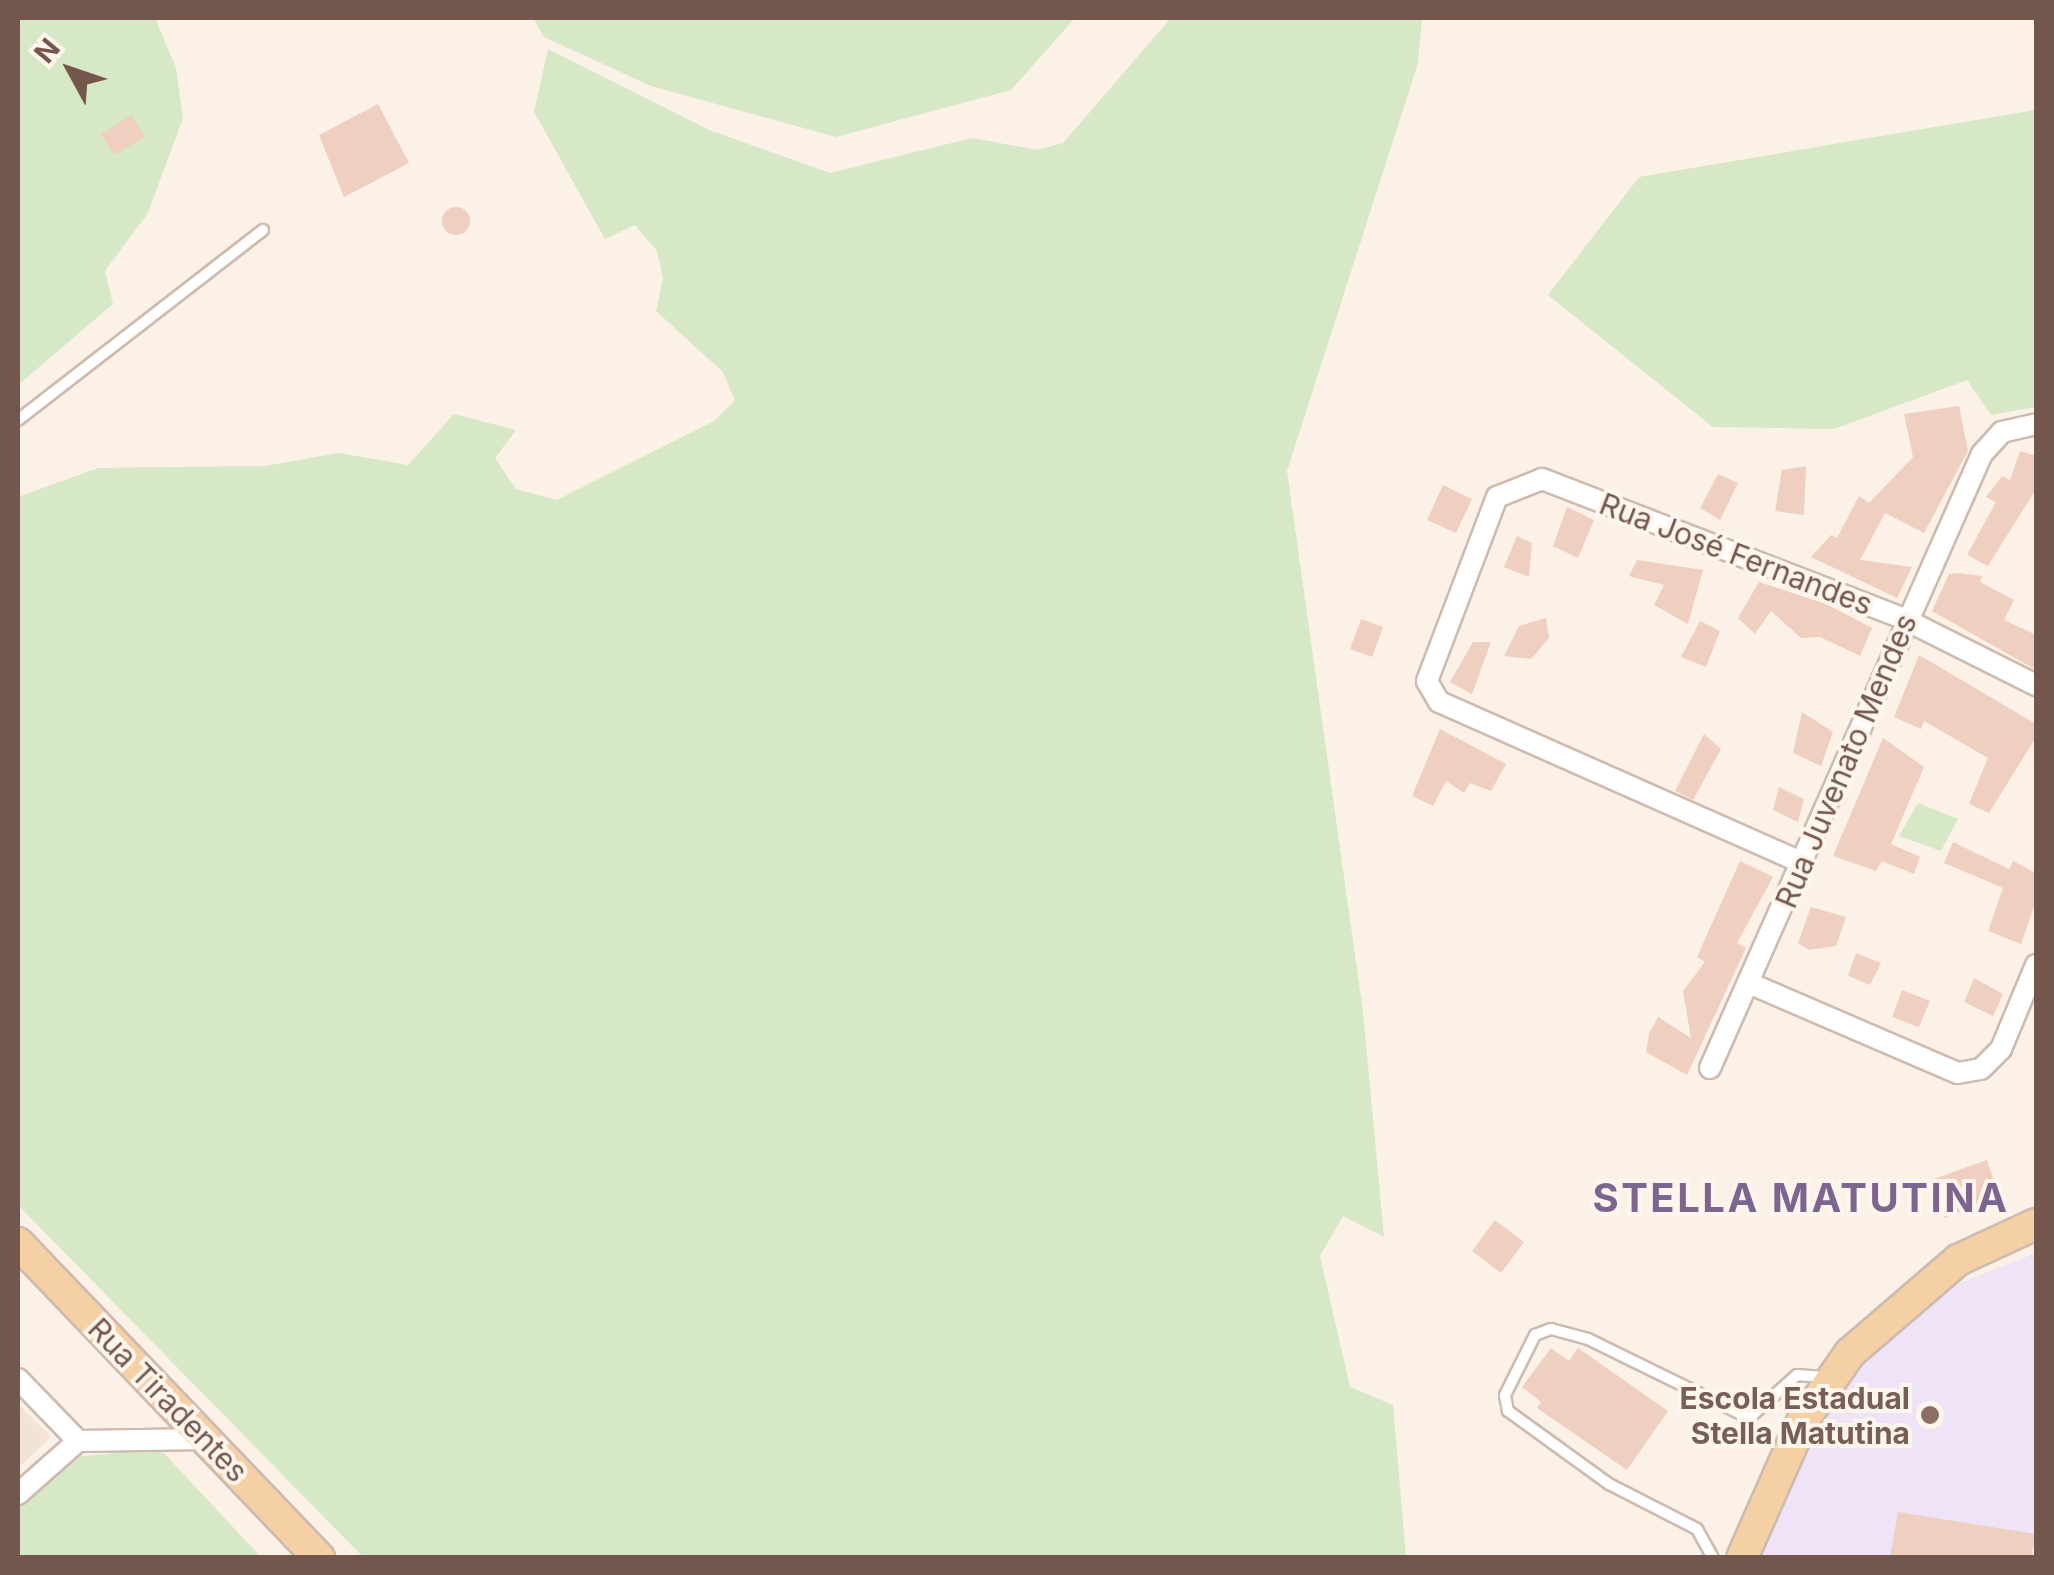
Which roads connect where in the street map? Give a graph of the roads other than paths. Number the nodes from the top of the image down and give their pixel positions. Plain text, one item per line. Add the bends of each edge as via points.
1 (263, 230) dead end
2 (18, 420) edge
3 (2036, 424) edge
4 (1904, 619) junction
5 (2036, 686) edge
6 (1805, 864) junction
7 (2036, 965) edge
8 (1751, 984) junction
9 (1710, 1068) dead end
10 (2036, 1224) edge
11 (18, 1243) edge
12 (18, 1378) edge
13 (1832, 1378) junction
14 (204, 1439) junction
15 (78, 1440) junction
16 (18, 1494) edge
17 (319, 1558) edge
18 (1713, 1558) edge
19 (1742, 1558) edge

1 - 2 lane
3 - 4 street, Rua Juvenato Mendes via 2002,432 1982,454
4 - 5 street, Rua José Fernandes
4 - 6 street, Rua Juvenato Mendes
4 - 6 street, Rua José Fernandes via 1542,479 1517,484 1490,507 1427,681 1439,702
6 - 8 street, Rua Juvenato Mendes
7 - 8 street via 2001,1049 1981,1069 1941,1070
8 - 9 street, Rua Juvenato Mendes
10 - 13 main road via 1958,1260 1903,1301
11 - 14 main road, Rua Tiradentes
12 - 15 street
13 - 18 lane via 1797,1375 1748,1418 1588,1339 1551,1329 1534,1335 1505,1394 1508,1411 1608,1484 1697,1529
13 - 19 main road via 1802,1422
14 - 15 street
14 - 17 main road, Rua Tiradentes
15 - 16 street

